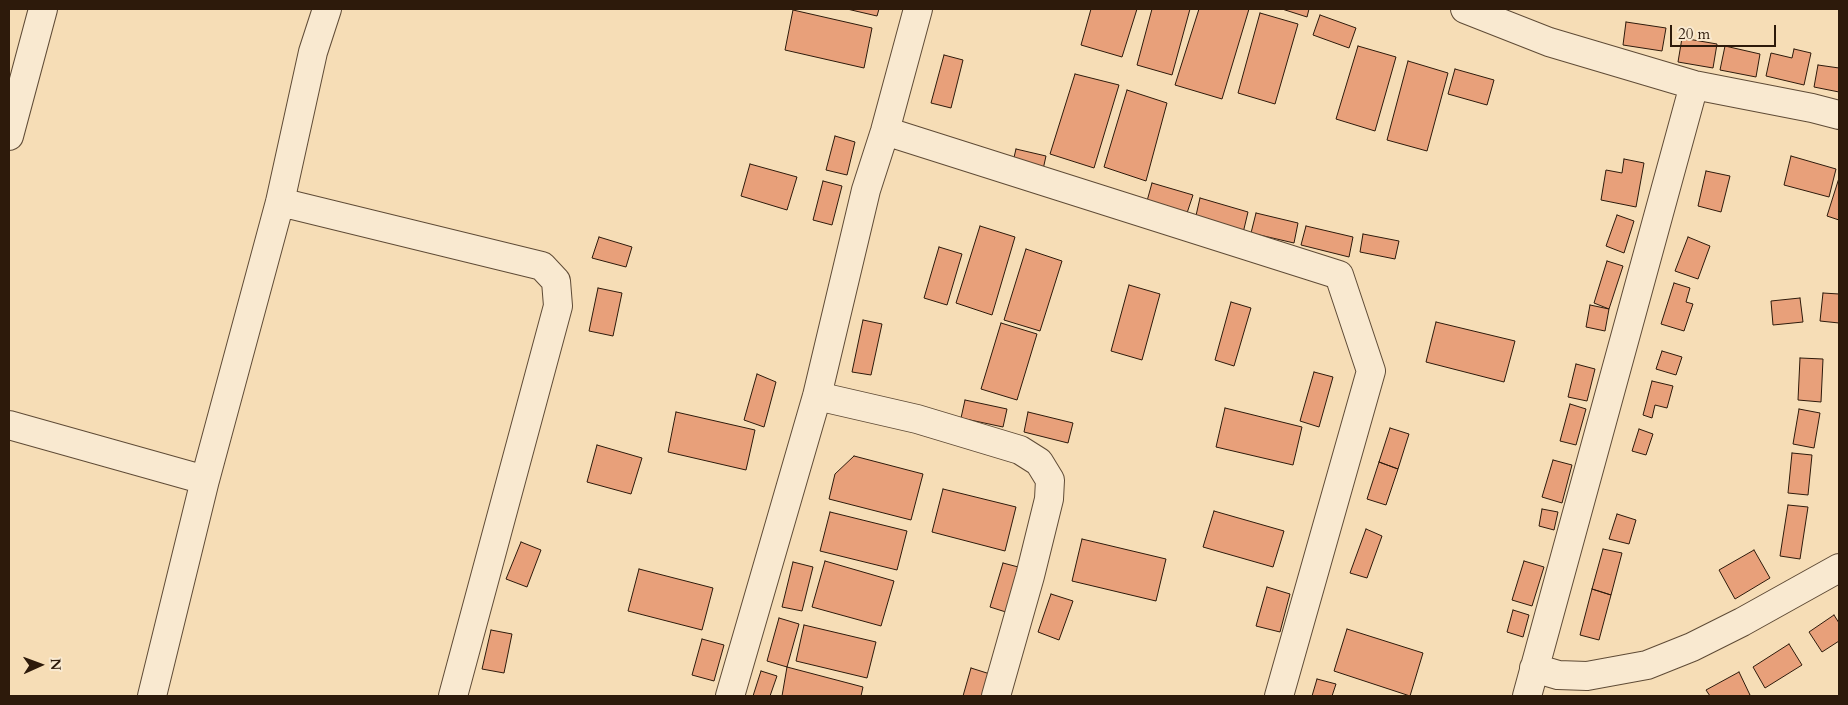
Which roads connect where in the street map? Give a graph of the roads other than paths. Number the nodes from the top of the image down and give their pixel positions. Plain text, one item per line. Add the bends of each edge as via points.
1 (43, 9) edge
2 (327, 9) edge
3 (918, 9) edge
4 (1465, 9) edge
5 (1694, 84) junction
6 (1839, 115) edge
7 (885, 131) junction
8 (9, 136) edge
9 (280, 202) junction
10 (817, 396) junction
11 (9, 425) edge
12 (206, 480) junction
13 (1839, 568) edge
14 (1534, 668) junction
15 (152, 696) edge
16 (453, 696) edge
17 (730, 696) edge
18 (996, 696) edge
19 (1279, 696) edge
20 (1527, 696) edge

1 - 8 street
2 - 9 street via 313,52
3 - 7 street
4 - 5 street via 1549,42
5 - 6 street
5 - 14 street
7 - 10 street via 866,190
7 - 19 street via 1339,276 1371,371
9 - 12 street
9 - 16 street via 542,266 556,282 558,306
10 - 17 street
10 - 18 street via 917,419 1020,450 1039,462 1050,480 1049,499 1030,576
11 - 12 street
12 - 15 street
13 - 14 street via 1700,643 1647,665 1587,676 1558,675
14 - 20 street

